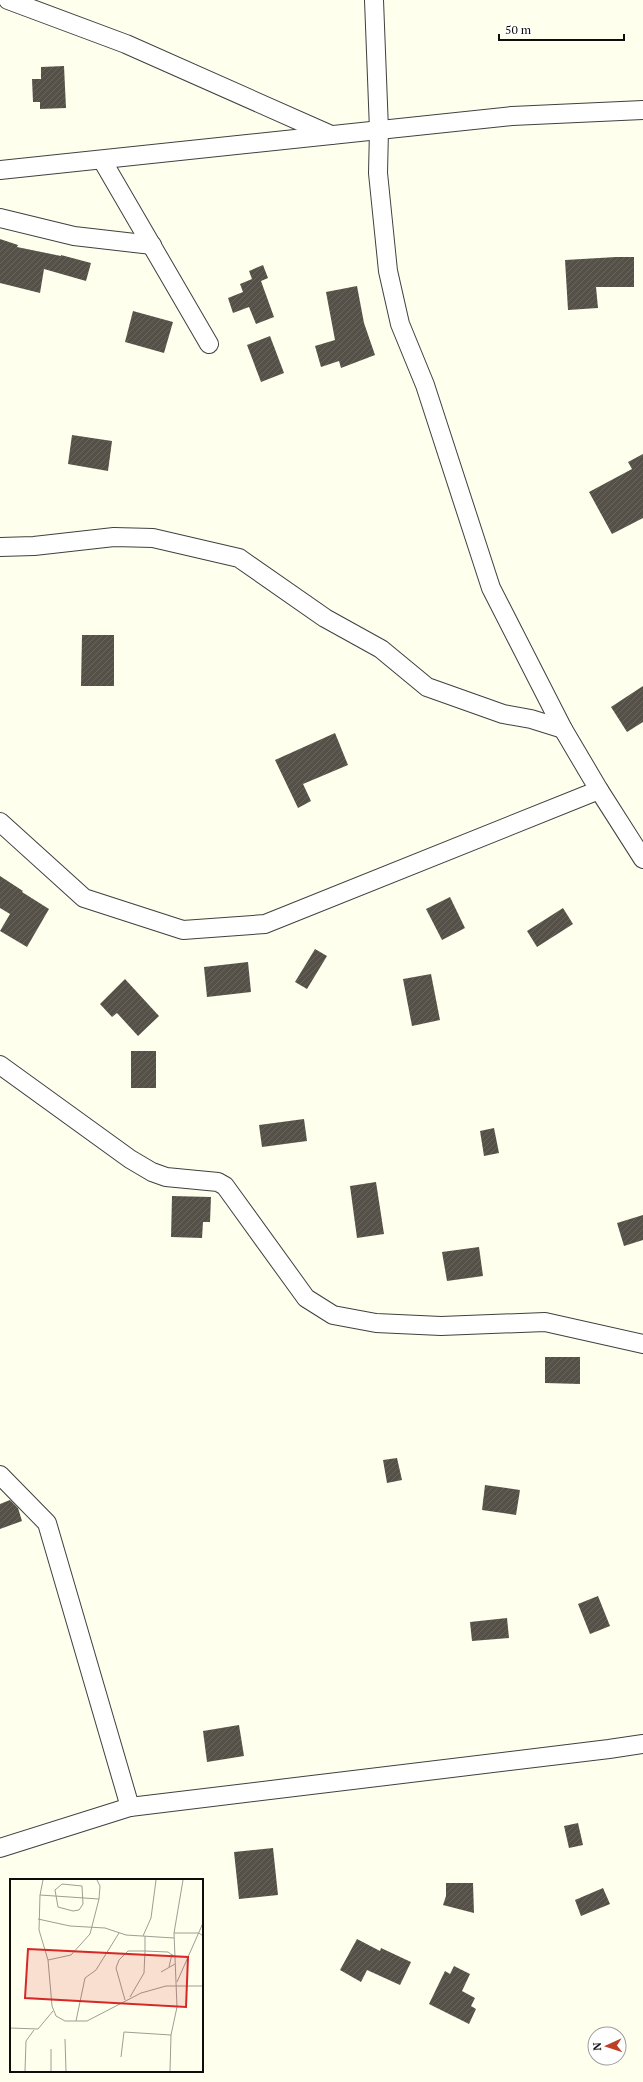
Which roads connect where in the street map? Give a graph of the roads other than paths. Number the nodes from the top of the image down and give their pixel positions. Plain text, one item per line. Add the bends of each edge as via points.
1 (8, 0) edge
2 (374, 0) edge
3 (643, 110) edge
4 (379, 130) junction
5 (332, 135) junction
6 (102, 160) junction
7 (2, 172) edge
8 (0, 218) edge
9 (152, 245) junction
10 (209, 344) dead end
11 (0, 547) edge
12 (563, 729) junction
13 (598, 790) junction
14 (0, 822) edge
15 (643, 859) edge
16 (0, 1065) edge
17 (643, 1344) edge
18 (0, 1475) edge
19 (643, 1744) edge
20 (130, 1807) junction
21 (0, 1848) edge

1 - 5 street via 126,44
2 - 4 street
3 - 4 street via 512,116
4 - 5 street
4 - 12 street via 378,173 388,271 400,324 425,385 491,588
5 - 6 street
6 - 7 street
6 - 9 street
8 - 9 street via 74,236
9 - 10 street
11 - 12 street via 114,537 154,538 239,558 325,618 381,649 427,687 503,714
12 - 13 street
13 - 14 street via 265,924 183,930 84,898
13 - 15 street
16 - 17 street via 130,1159 152,1172 218,1182 225,1186 306,1298 333,1315 376,1323 441,1326 545,1322
18 - 20 street via 47,1523
19 - 20 street
20 - 21 street

